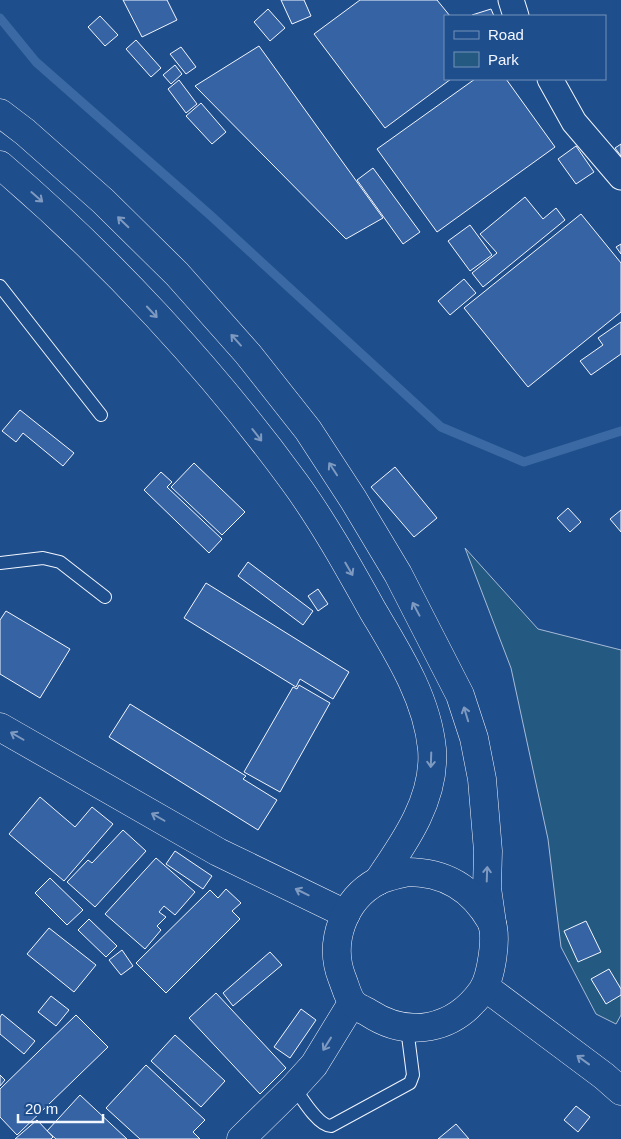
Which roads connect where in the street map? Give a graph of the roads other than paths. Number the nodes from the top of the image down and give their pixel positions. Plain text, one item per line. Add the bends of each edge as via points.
1 (512, 0) edge
2 (516, 15) edge
3 (551, 80) edge
4 (0, 113) edge
5 (0, 165) edge
6 (621, 177) edge
7 (0, 286) edge
8 (101, 415) dead end
9 (0, 563) edge
10 (105, 596) dead end
11 (0, 727) edge
12 (378, 881) junction
13 (346, 914) junction
14 (492, 923) junction
15 (485, 987) junction
16 (352, 1003) junction
17 (408, 1028) junction
18 (294, 1087) junction
19 (621, 1091) edge
20 (241, 1139) edge

1 - 2 street
3 - 6 street via 574,122
14 -> 4 main road via 487,888 488,851 482,779 474,738 460,695 398,574 353,499 308,430 248,354 177,274 109,208
5 -> 12 main road via 108,265 225,394 295,483 344,559 403,663 421,702 432,748 431,768 429,784 412,830
7 - 8 lane
9 - 10 lane via 43,558 60,562
13 -> 11 main road via 218,852
12 - 13 main road via 354,901
12 - 14 main road via 408,872 438,875 465,890
13 - 16 main road via 337,942 337,958
14 - 15 main road via 493,958
15 - 17 main road via 476,1000 452,1019 438,1025
19 -> 15 main road
16 - 17 main road via 378,1019
16 -> 18 main road via 314,1064
17 - 18 lane via 413,1070 410,1083 331,1126 323,1124
18 - 20 main road

